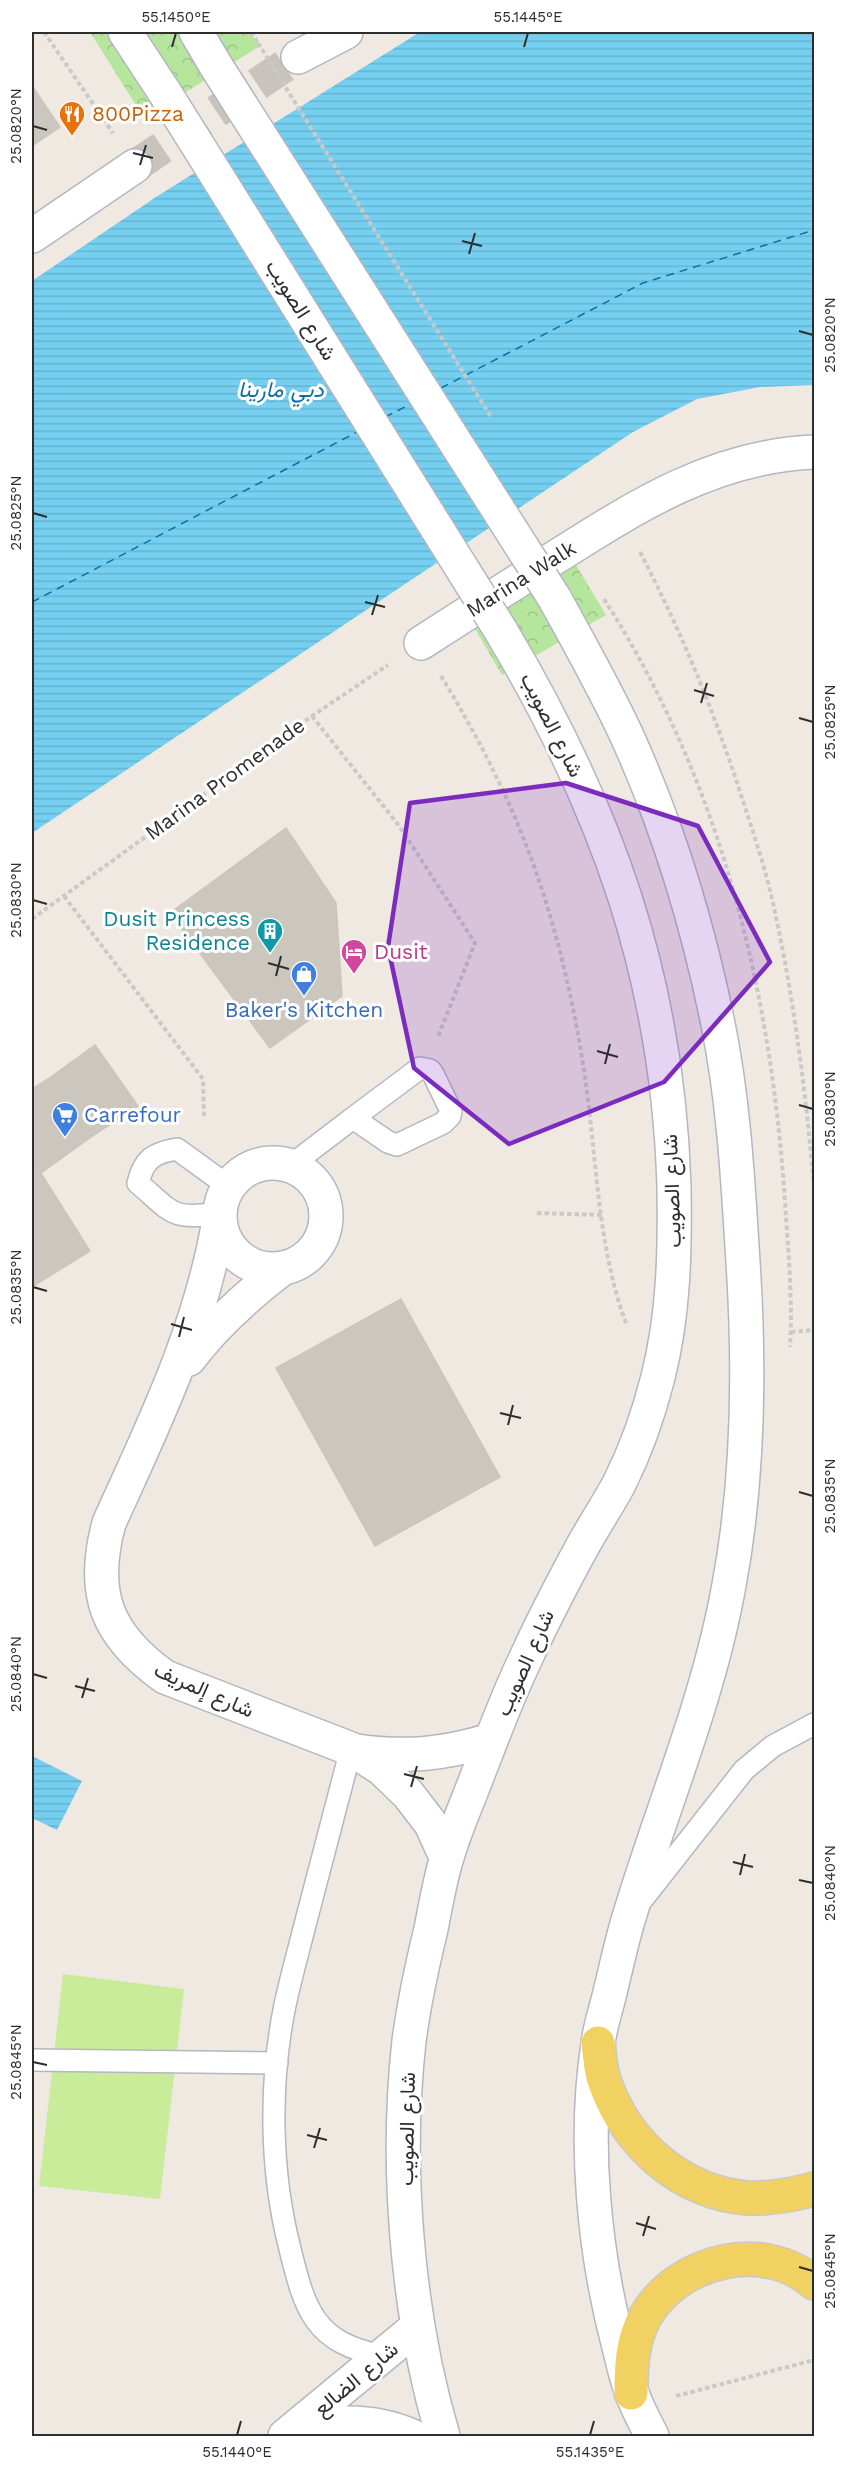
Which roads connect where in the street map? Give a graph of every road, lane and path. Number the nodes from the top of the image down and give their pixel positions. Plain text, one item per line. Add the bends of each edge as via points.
1 (44, 32) edge
2 (125, 32) edge
3 (196, 32) edge
4 (251, 32) edge
5 (346, 32) edge
6 (298, 57) tunnel mouth
7 (135, 166) joint
8 (32, 236) edge
9 (497, 427) dead end
10 (814, 452) edge
11 (621, 516) junction
12 (422, 643) junction
13 (312, 716) junction
14 (64, 896) junction
15 (32, 919) edge
16 (425, 1068) junction
17 (204, 1118) dead end
18 (353, 1118) junction
19 (290, 1166) junction
20 (814, 1186) edge
21 (223, 1206) junction
22 (537, 1213) dead end
23 (602, 1215) junction
24 (282, 1269) junction
25 (814, 1330) edge
26 (629, 1331) dead end
27 (791, 1332) dead end
28 (172, 1383) junction
29 (814, 1724) edge
30 (491, 1740) junction
31 (351, 1749) junction
32 (446, 1857) junction
33 (628, 1918) junction
34 (598, 2043) junction
35 (32, 2060) edge
36 (277, 2063) junction
37 (814, 2189) edge
38 (814, 2283) edge
39 (417, 2327) junction
40 (383, 2356) junction
41 (814, 2360) edge
42 (635, 2400) junction
43 (290, 2433) edge
44 (412, 2436) edge
45 (443, 2436) edge
46 (652, 2436) edge

1 - 7 path
2 - 30 street, شارع الصويب, bridge via 541,697 576,769 621,880 657,1018 673,1147 674,1268 669,1324 658,1378 642,1432 619,1483 549,1608
3 - 33 street, bridge via 555,598 626,735 656,806 702,952 731,1103 748,1339 742,1492 729,1586 711,1666
4 - 9 path, bridge
5 - 6 street
7 - 8 street
10 - 11 street via 731,465 674,487
11 - 12 street, Marina Walk
11 - 20 path via 696,670 754,832 789,983
12 - 13 path, Marina Promenade
12 - 23 path via 495,772 543,893 562,955 577,1029
13 - 14 path, Marina Promenade
13 - 16 path via 400,827 475,943
14 - 15 path, Marina Promenade
14 - 17 path via 203,1079
16 - 18 lane via 416,1070
16 - 18 lane via 434,1074 450,1106 447,1120 394,1145
18 - 19 lane
19 - 21 street via 273,1163 240,1174
19 - 24 street via 306,1174 318,1187 326,1203 327,1220 323,1238 313,1252
21 - 24 street via 224,1238 234,1252 264,1269
21 - 28 street, شارع إلمريف via 200,1305
22 - 23 path
23 - 26 path via 611,1275
24 - 28 street, شارع إلمريف via 222,1321
25 - 27 path
28 - 31 street, شارع إلمريف via 109,1523 101,1552 101,1582 107,1611 140,1660 165,1677
29 - 33 lane via 773,1746 744,1770
30 - 31 street, شارع إلمريف via 422,1755 386,1755
30 - 32 street, شارع الصويب
31 - 32 street, شارع إلمريف via 382,1769 408,1794 431,1824
31 - 36 lane via 285,2006
32 - 39 street, شارع الصويب via 419,1981 405,2099 407,2218
33 - 34 street
34 - 37 main road via 604,2080 619,2116 642,2147 672,2172 708,2189 746,2198 785,2196
34 - 42 street via 592,2113 600,2255 613,2325
35 - 36 lane
36 - 40 lane via 277,2178 300,2291 307,2308 331,2337
38 - 42 main road via 785,2267 759,2260 706,2266 683,2278 662,2294 635,2340 631,2367
39 - 40 street, شارع الضالع
39 - 45 street, شارع الصويب
40 - 43 street, شارع الضالع
41 - 42 path
42 - 46 street
43 - 44 street, شارع الضالع via 321,2424 349,2422

